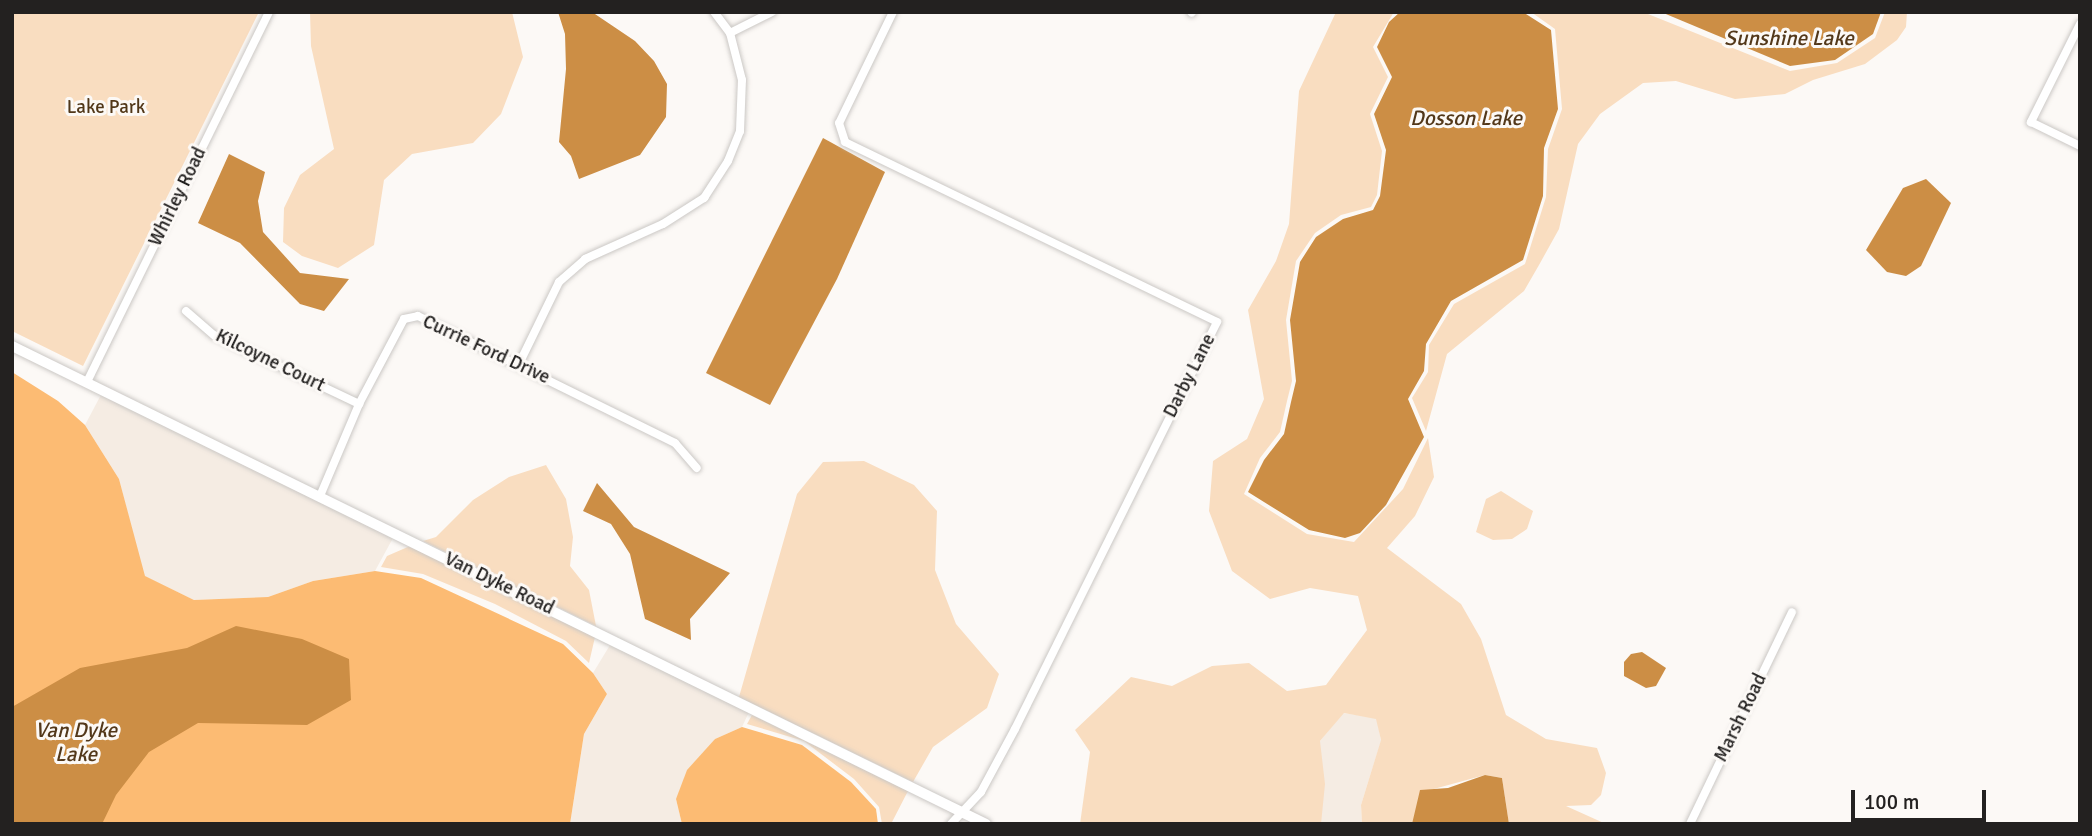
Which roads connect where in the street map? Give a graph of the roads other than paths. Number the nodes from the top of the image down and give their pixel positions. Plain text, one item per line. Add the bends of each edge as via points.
1 (268, 12) edge
2 (714, 12) edge
3 (772, 12) edge
4 (893, 12) edge
5 (2080, 24) edge
6 (730, 33) junction
7 (2080, 146) edge
8 (186, 311) dead end
9 (12, 346) edge
10 (519, 364) junction
11 (87, 382) junction
12 (359, 404) junction
13 (697, 468) dead end
14 (320, 496) junction
15 (1792, 612) dead end
16 (964, 818) edge
17 (951, 824) edge
18 (986, 824) edge
19 (1690, 824) edge

1 - 11 street, Whirley Road
2 - 6 street
3 - 6 street
4 - 16 street, Darby Lane via 844,108 839,123 845,142 1217,322 1015,729
5 - 7 street via 2031,122
6 - 10 street via 742,80 740,131 704,198 663,224 585,259 559,282
8 - 12 street, Kilcoyne Court via 214,335
9 - 11 main road, Van Dyke Road
10 - 12 street, Currie Ford Drive via 435,322 418,316 404,319
10 - 13 street, Currie Ford Drive via 675,443
11 - 14 main road, Van Dyke Road
12 - 14 street, Currie Ford Drive
14 - 16 main road, Van Dyke Road
15 - 19 street, Marsh Road
16 - 17 street
16 - 18 main road, Van Dyke Road

